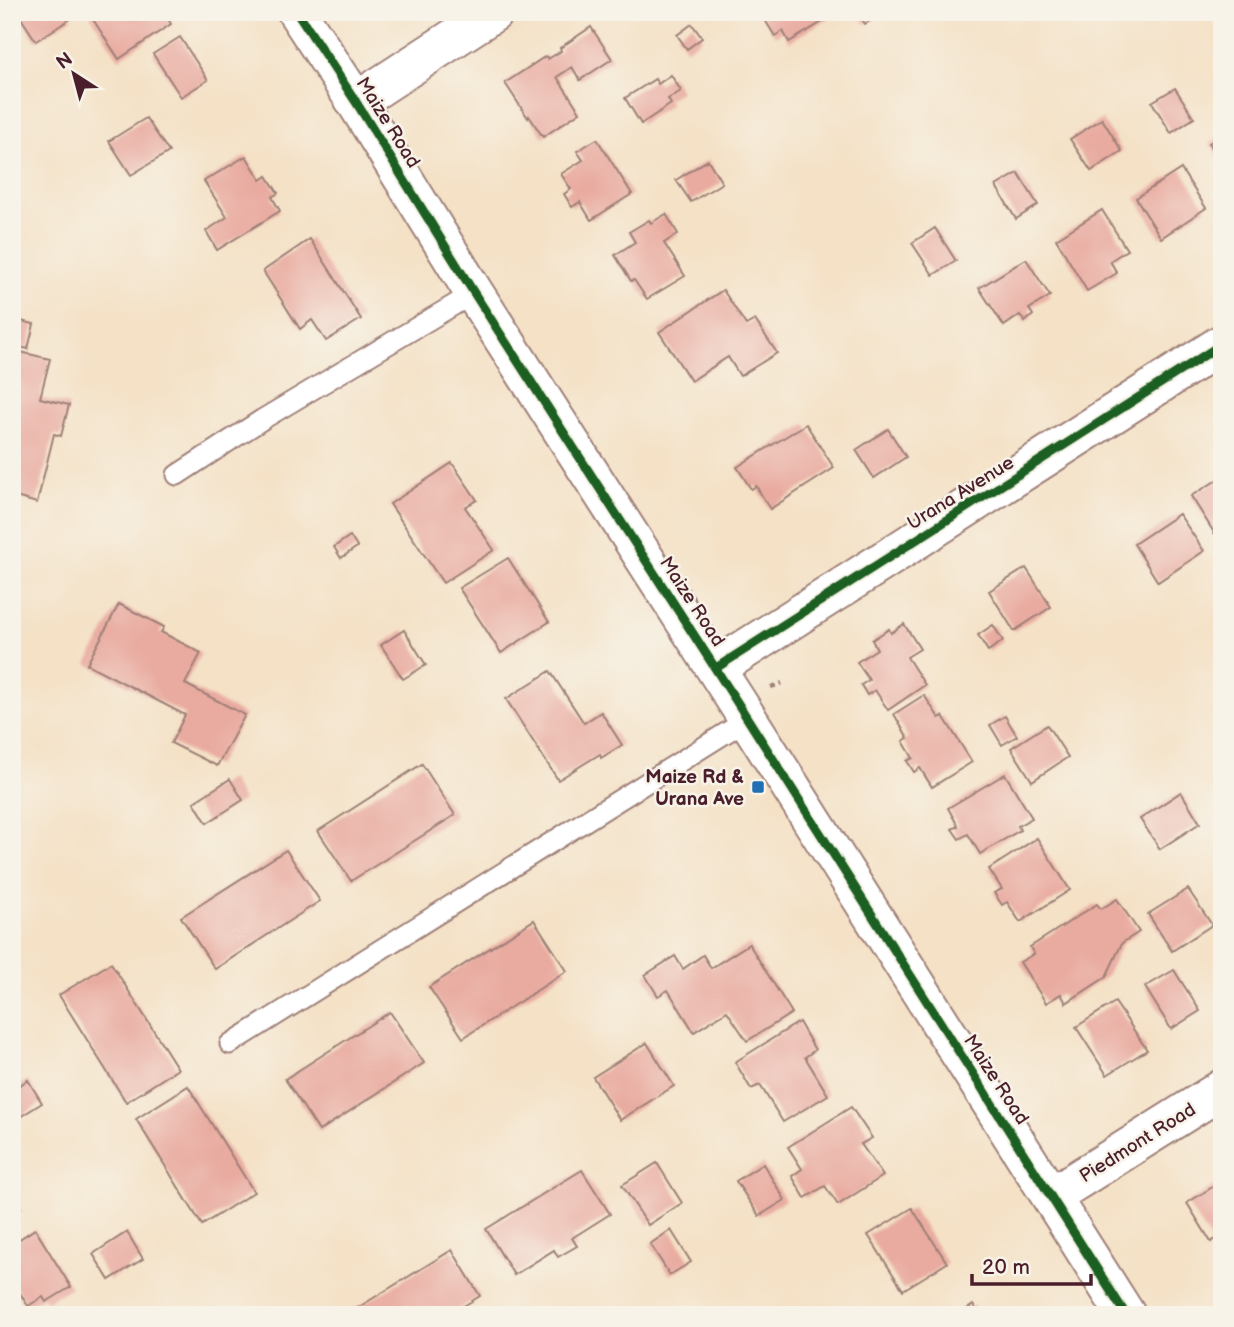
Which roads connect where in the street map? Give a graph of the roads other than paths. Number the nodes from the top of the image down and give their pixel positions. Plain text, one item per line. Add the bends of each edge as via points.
1 (297, 12) edge
2 (494, 12) edge
3 (356, 102) junction
4 (474, 293) junction
5 (1222, 344) edge
6 (177, 475) dead end
7 (716, 668) junction
8 (748, 719) junction
9 (230, 1044) dead end
10 (1222, 1090) edge
11 (1052, 1196) junction
12 (1126, 1315) edge

1 - 3 street, Maize Road
2 - 3 street
3 - 4 street, Maize Road
4 - 6 lane
4 - 7 street, Maize Road
5 - 7 street, Urana Avenue
7 - 8 street, Maize Road
8 - 9 lane
8 - 11 street, Maize Road
10 - 11 street, Piedmont Road
11 - 12 street, Maize Road

